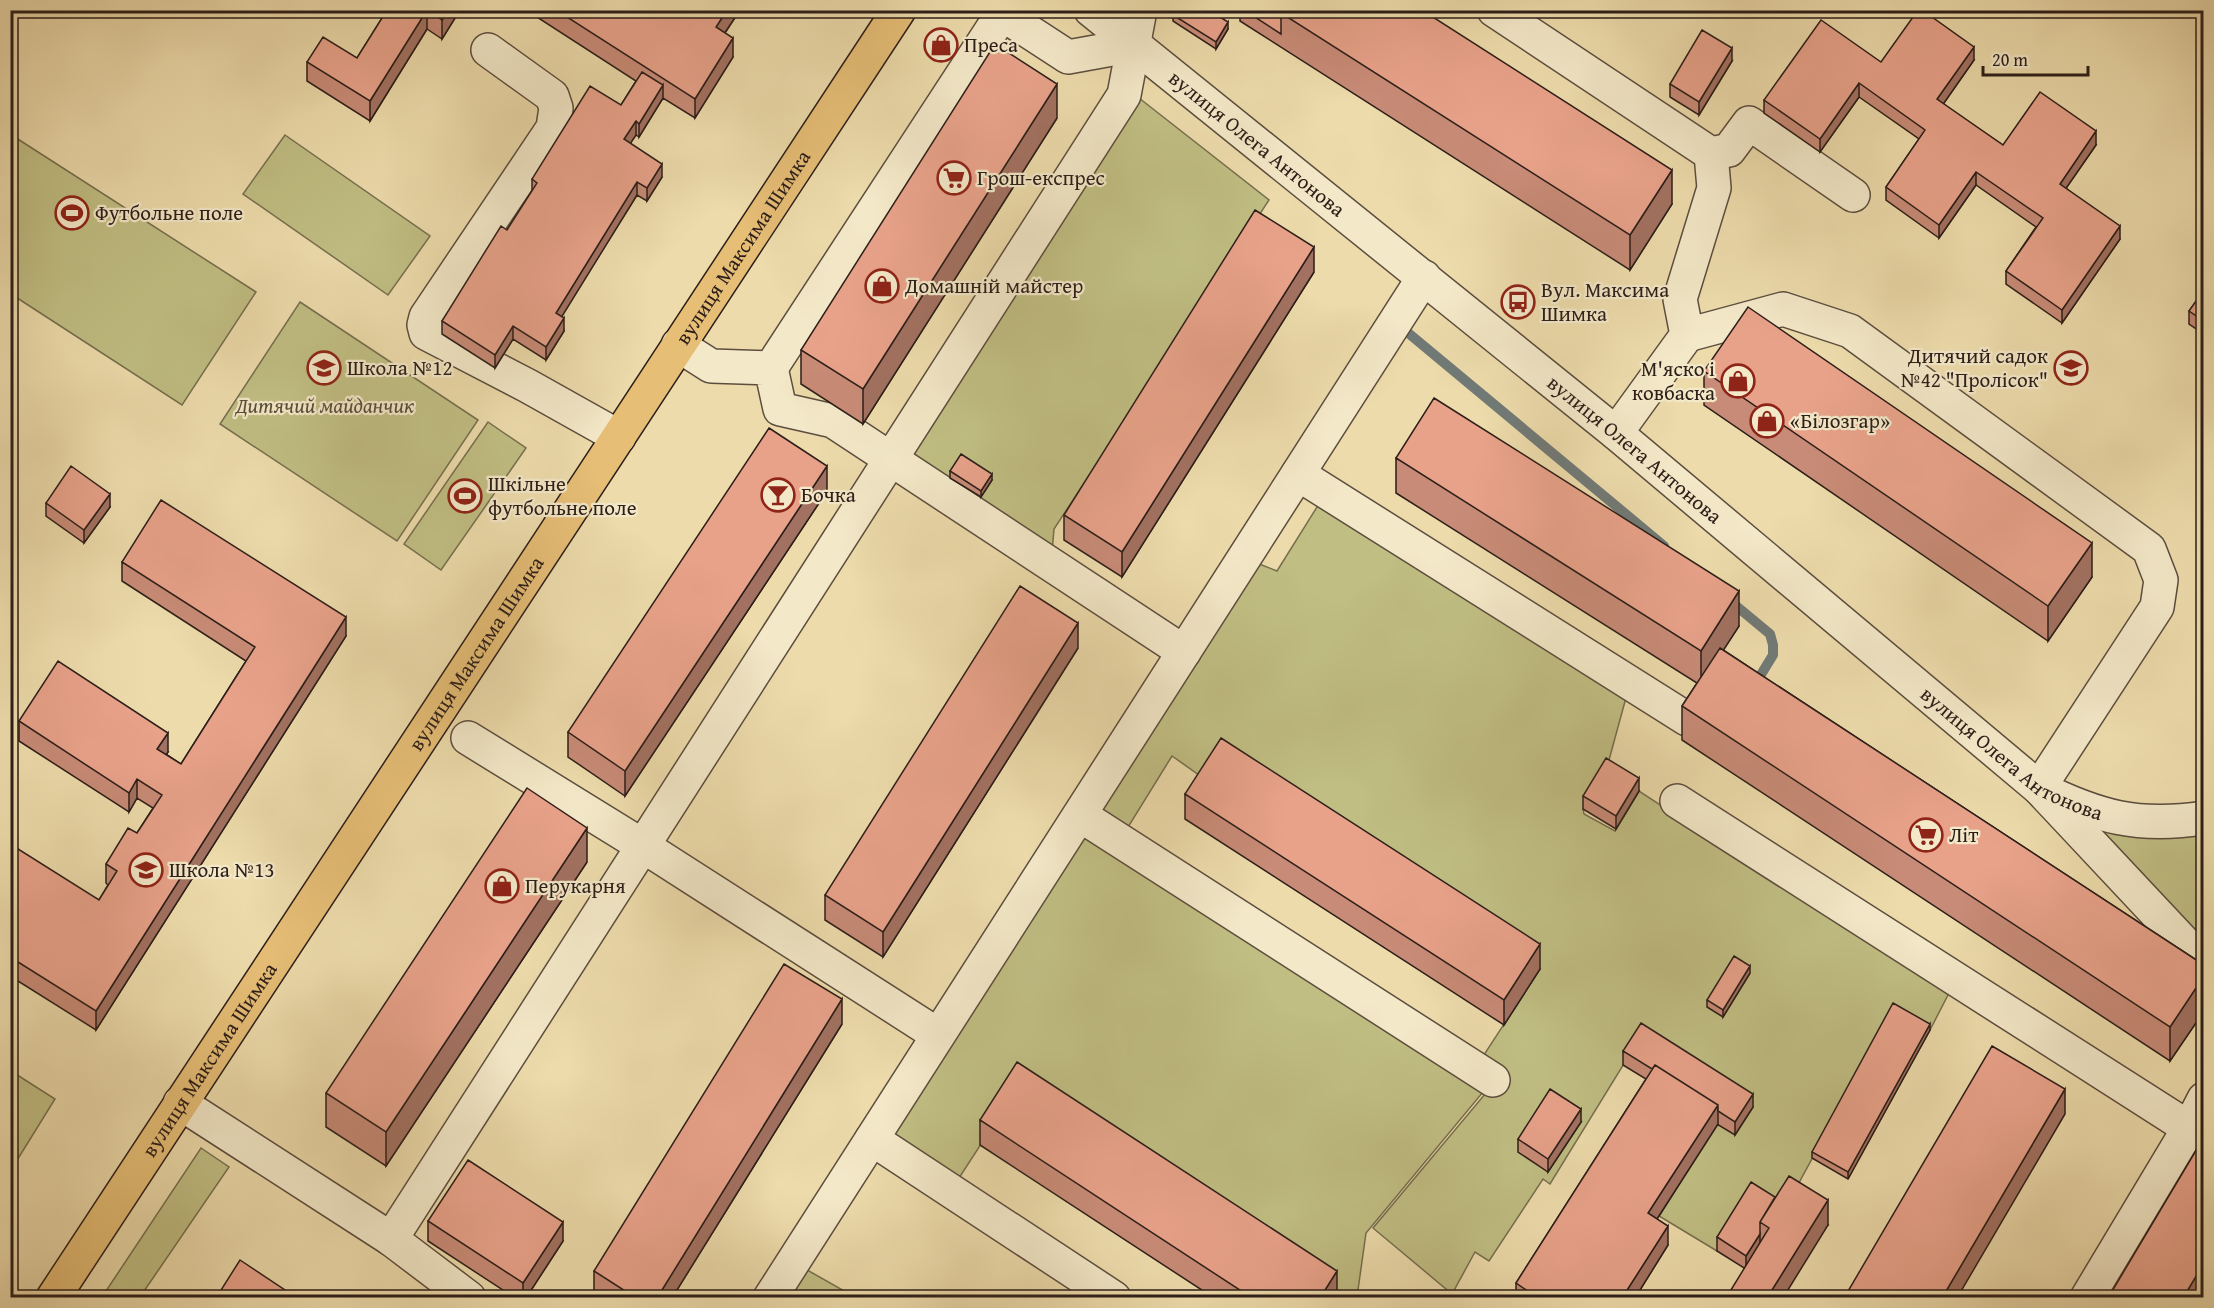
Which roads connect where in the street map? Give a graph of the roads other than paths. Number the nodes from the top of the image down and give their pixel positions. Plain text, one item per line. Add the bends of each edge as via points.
1 (899, 10) edge
2 (1091, 10) edge
3 (1140, 10) edge
4 (1494, 10) edge
5 (1134, 45) junction
6 (488, 50) dead end
7 (1710, 154) junction
8 (1853, 195) dead end
9 (1424, 277) junction
10 (1687, 335) junction
11 (678, 345) junction
12 (771, 368) junction
13 (1616, 433) junction
14 (619, 437) junction
15 (891, 459) junction
16 (1298, 474) junction
17 (1184, 652) junction
18 (1687, 719) edge
19 (468, 738) dead end
20 (2039, 788) junction
21 (1677, 801) dead end
22 (1080, 814) junction
23 (2204, 818) edge
24 (643, 846) junction
25 (2204, 964) edge
26 (938, 1035) junction
27 (1493, 1080) dead end
28 (2204, 1099) edge
29 (180, 1103) junction
30 (2189, 1128) junction
31 (872, 1139) junction
32 (391, 1239) junction
33 (53, 1298) edge
34 (469, 1298) edge
35 (770, 1298) edge
36 (1114, 1298) edge
37 (2087, 1298) edge

1 - 11 main road, вулиця Максима Шимка
2 - 5 street, вулиця Олега Антонова
3 - 5 street
4 - 7 street
5 - 9 street, вулиця Олега Антонова
5 - 12 street via 1068,57 1002,14
5 - 15 street via 1124,95
6 - 14 street via 552,96 556,108 553,128 426,317 426,333
7 - 8 street via 1729,150 1749,123
7 - 10 street via 1714,188 1680,299
9 - 13 street, вулиця Олега Антонова
9 - 16 street
10 - 13 street
10 - 20 street via 1783,309 1850,331 2149,549 2161,580 2157,607
11 - 12 street via 711,366
11 - 14 main road, вулиця Максима Шимка
12 - 15 street via 780,409 833,422
13 - 20 street, вулиця Олега Антонова
14 - 29 main road, вулиця Максима Шимка
15 - 17 street
15 - 24 street
16 - 17 street
16 - 18 street
17 - 22 street
19 - 24 street
20 - 23 street, вулиця Олега Антонова via 2079,807 2120,819 2174,822
20 - 25 street
21 - 30 street
22 - 26 street
22 - 27 street
24 - 26 street
24 - 32 street
26 - 31 street
28 - 30 street
29 - 32 street
29 - 33 main road, вулиця Максима Шимка
30 - 37 street
31 - 35 street
31 - 36 street
32 - 34 street

